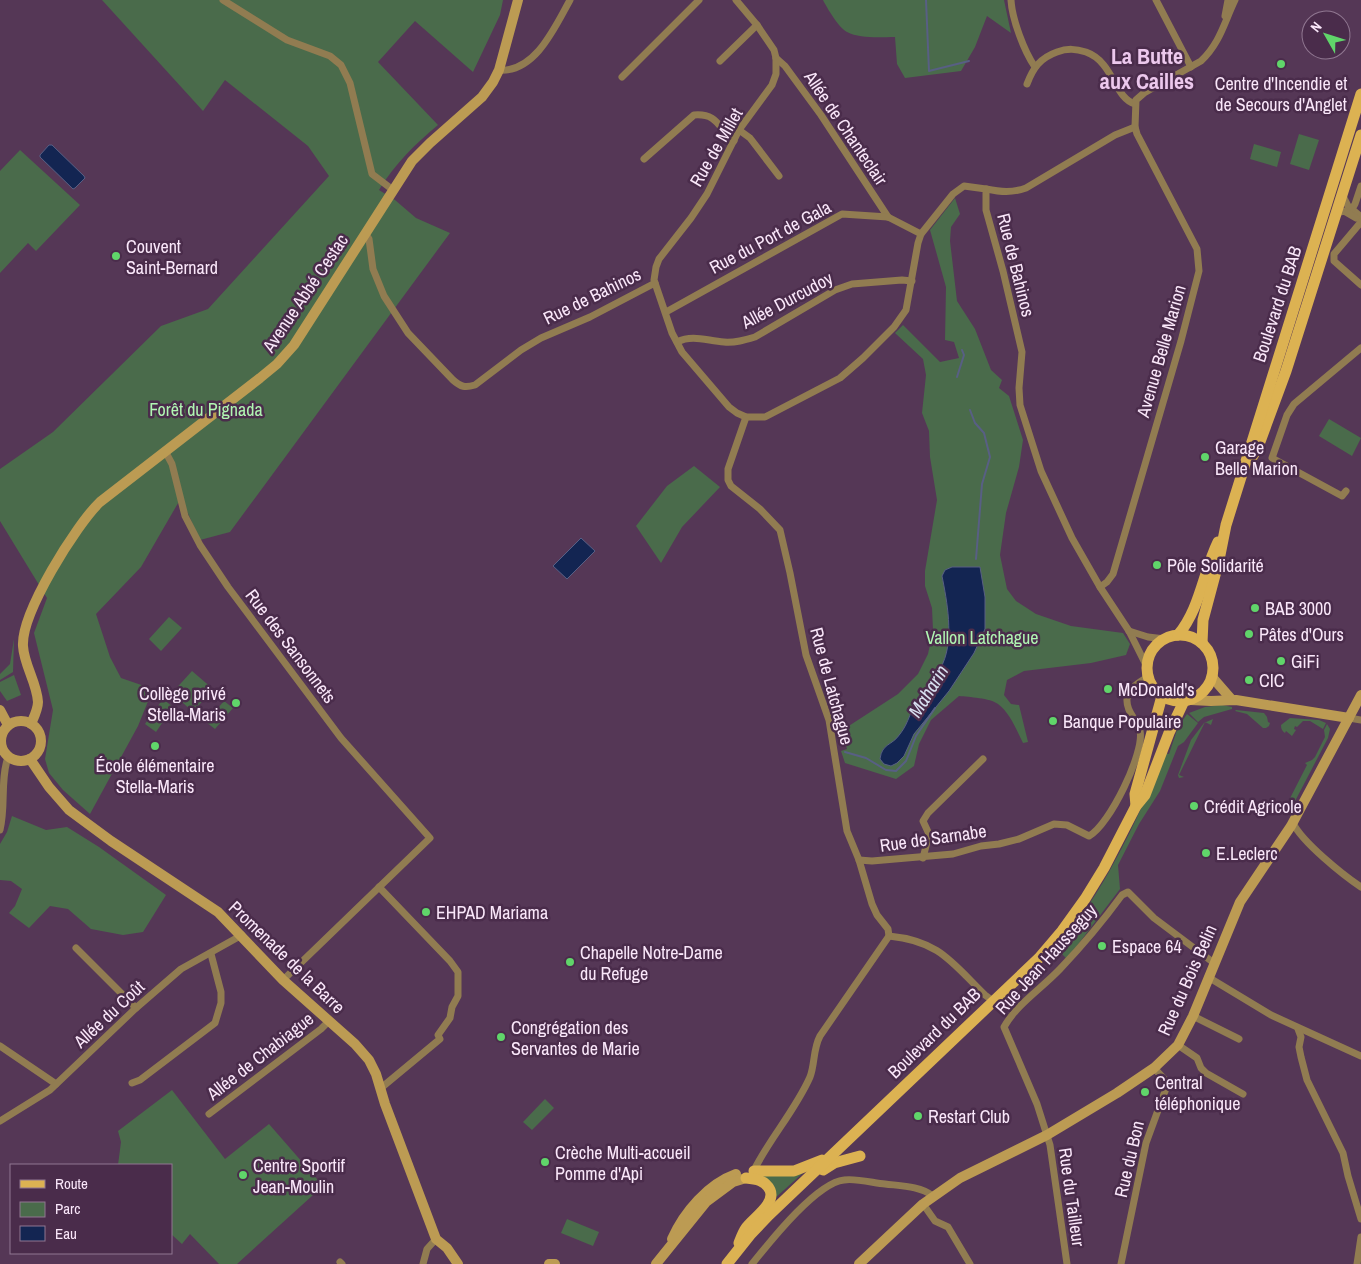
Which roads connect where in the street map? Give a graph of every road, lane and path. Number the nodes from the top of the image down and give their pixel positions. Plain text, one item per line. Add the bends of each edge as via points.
1 (223, 0) edge
2 (518, 0) edge
3 (570, 0) edge
4 (699, 0) edge
5 (736, 0) edge
6 (1011, 0) edge
7 (1156, 0) edge
8 (1228, 0) edge
9 (1235, 0) edge
10 (758, 25) junction
11 (1223, 26) junction
12 (776, 58) junction
13 (720, 61) dead end
14 (1035, 67) junction
15 (1191, 67) junction
16 (499, 70) junction
17 (622, 78) dead end
18 (1027, 84) dead end
19 (1361, 94) edge
20 (1135, 104) junction
21 (1135, 127) junction
22 (740, 130) junction
23 (1361, 135) edge
24 (734, 141) junction
25 (1359, 148) edge
26 (644, 159) dead end
27 (779, 176) dead end
28 (1361, 186) edge
29 (986, 189) junction
30 (392, 190) junction
31 (1342, 193) junction
32 (1352, 209) junction
33 (1336, 213) junction
34 (888, 217) junction
35 (1361, 221) edge
36 (365, 233) junction
37 (921, 234) junction
38 (912, 281) junction
39 (655, 283) junction
40 (1361, 285) edge
41 (666, 312) junction
42 (677, 342) junction
43 (1361, 348) edge
44 (746, 417) junction
45 (165, 451) junction
46 (1241, 476) junction
47 (1346, 491) dead end
48 (1226, 524) junction
49 (1100, 587) junction
50 (1129, 631) junction
51 (1178, 635) junction
52 (1165, 639) junction
53 (1202, 643) junction
54 (1148, 672) junction
55 (1212, 677) junction
56 (1361, 695) edge
57 (1162, 696) junction
58 (1187, 700) junction
59 (1232, 700) junction
60 (0, 710) edge
61 (1349, 718) junction
62 (1361, 720) edge
63 (31, 724) junction
64 (8, 725) junction
65 (8, 757) junction
66 (30, 759) junction
67 (983, 759) dead end
68 (1136, 806) junction
69 (1292, 823) junction
70 (0, 830) edge
71 (923, 858) junction
72 (859, 860) junction
73 (380, 887) junction
74 (1361, 888) edge
75 (242, 935) junction
76 (889, 936) junction
77 (76, 948) dead end
78 (211, 954) junction
79 (1214, 963) junction
80 (1208, 977) junction
81 (283, 980) junction
82 (977, 987) junction
83 (991, 999) junction
84 (136, 1008) junction
85 (1193, 1016) junction
86 (329, 1021) junction
87 (1298, 1029) junction
88 (1239, 1039) dead end
89 (1178, 1045) junction
90 (0, 1046) edge
91 (1361, 1056) edge
92 (1154, 1068) junction
93 (132, 1083) dead end
94 (56, 1084) junction
95 (381, 1088) junction
96 (1244, 1094) dead end
97 (209, 1114) dead end
98 (0, 1121) edge
99 (1047, 1135) junction
100 (832, 1155) junction
101 (860, 1156) dead end
102 (750, 1174) junction
103 (800, 1185) junction
104 (933, 1196) junction
105 (923, 1204) junction
106 (1361, 1219) edge
107 (1361, 1237) edge
108 (436, 1239) junction
109 (730, 1260) edge
110 (423, 1264) edge
111 (458, 1264) edge
112 (549, 1264) edge
113 (554, 1264) edge
114 (656, 1264) edge
115 (752, 1264) edge
116 (859, 1264) edge
117 (970, 1264) edge
118 (1067, 1264) edge
119 (1121, 1264) edge
120 (1357, 1264) edge

1 - 30 street via 287,40 330,56 341,66 350,83 372,174
2 - 16 street, Avenue Abbé Cestac
3 - 16 street via 552,34 530,59 516,69
4 - 17 street
5 - 10 street
6 - 14 street via 1028,58
7 - 15 street
8 - 11 street
9 - 11 street
10 - 12 street
10 - 13 street
11 - 15 street via 1214,47
12 - 22 street, Rue de Millet via 772,85
12 - 34 street, Allée de Chanteclair via 820,115
14 - 18 street
14 - 20 street via 1047,56 1075,48 1101,60 1123,96
15 - 20 street via 1144,93
16 - 30 street, Avenue Abbé Cestac via 482,97 421,151
19 - 46 main road, Boulevard du BAB
20 - 21 street
21 - 29 street via 1115,135 1026,188 1005,192
21 - 49 street, Avenue Belle Marion via 1197,249 1199,271 1113,574
22 - 24 street, Rue de Millet
22 - 27 street
23 - 25 main road
24 - 26 street via 713,118 694,115
24 - 39 street, Rue de Millet via 707,194 659,259
25 - 31 main road
28 - 32 street
29 - 37 street via 967,185 960,187
29 - 49 street, Rue de Bahinos via 986,210 1022,352 1020,406 1050,494
30 - 36 street, Avenue Abbé Cestac
31 - 32 street
31 - 33 main road
32 - 35 street
33 - 35 street via 1344,211
33 - 46 main road via 1274,405 1258,447
34 - 37 street, Rue du Port de Gala
34 - 41 street, Rue du Port de Gala via 842,214
35 - 40 street via 1333,258
36 - 39 street, Rue de Bahinos via 373,269 384,296 403,326 452,380 467,388 476,385 541,338
36 - 45 street, Avenue Abbé Cestac via 294,345 277,364
37 - 38 street
38 - 42 street, Allée Durcudoy via 852,284 835,290 745,340 724,342 685,338
38 - 44 street via 908,304 901,319 851,369 776,412 765,417
39 - 41 street, Rue de Bahinos
41 - 42 street, Rue de Bahinos
42 - 44 street, Rue de Bahinos via 729,407
43 - 47 street via 1294,404 1272,458 1342,496
44 - 72 street, Rue de Latchague via 728,469 728,480 780,530 806,655 829,720 847,832
45 - 63 street, Avenue Abbé Cestac via 92,510 33,606 23,645 38,700
45 - 73 street, Rue des Sansonnets via 172,464 185,516 228,587 341,738 430,838
46 - 48 main road, Boulevard du BAB
48 - 51 main road, Boulevard du BAB via 1189,622
48 - 53 main road, Boulevard du BAB via 1202,620
49 - 50 street, Rue de Bahinos
50 - 52 street
50 - 54 street, Rue de Bahinos
51 - 52 main road
51 - 53 main road via 1191,636
52 - 54 main road via 1152,651
53 - 55 main road via 1212,656
54 - 57 main road via 1151,685
54 - 71 street, Rue de Sarnabe via 1128,698 1128,707 1140,731 1130,775 1105,822 1094,833 1089,836 1067,825 1054,824 1019,839
55 - 58 main road via 1204,691
55 - 59 street
56 - 61 street, Rue du Bois Belin
57 - 58 main road via 1173,701
57 - 68 main road, Boulevard du BAB via 1135,794
58 - 59 street
58 - 68 main road, Boulevard du BAB via 1169,733 1145,795
59 - 61 street
60 - 64 street
61 - 62 street
61 - 69 street, Rue du Bois Belin
63 - 64 street via 19,721
63 - 66 street via 41,739 38,751
64 - 65 street via 0,741
65 - 66 street via 19,761
65 - 70 street via 3,769
66 - 75 street, Promenade de la Barre via 49,787 78,817 212,907
67 - 71 street via 923,821 929,834
68 - 83 main road, Boulevard du BAB via 1104,868 1074,915 1039,958
69 - 74 street via 1319,853
69 - 79 street, Rue du Bois Belin via 1240,902
71 - 72 street, Rue de Sarnabe
72 - 76 street, Rue de Latchague via 872,904
73 - 81 street
73 - 95 street via 450,961 458,972 459,986 450,1018 438,1035 440,1039
75 - 78 street, Allée du Coût
75 - 81 street, Promenade de la Barre
76 - 82 street via 935,948
76 - 102 street via 820,1036 810,1076
77 - 84 street
78 - 84 street, Allée du Coût via 181,969
78 - 93 street via 221,992 215,1023
79 - 80 street, Rue du Bois Belin
79 - 99 street, Rue Jean Hausseguy via 1154,918 1128,892 1122,896 1059,971 1019,1008 1004,1028
80 - 85 street, Rue du Bois Belin
80 - 87 street
81 - 86 street, Promenade de la Barre
82 - 83 street
82 - 83 street via 989,992
83 - 100 main road, Boulevard du BAB
84 - 94 street, Allée du Coût
85 - 88 street
85 - 89 street, Rue du Bois Belin
86 - 95 street, Promenade de la Barre via 369,1060
86 - 97 street, Allée de Chabiague
87 - 91 street
87 - 106 street via 1307,1080 1343,1153
89 - 92 street, Rue du Bois Belin
89 - 96 street via 1197,1058 1206,1073
90 - 94 street
92 - 99 street, Rue du Bois Belin
92 - 119 street, Rue du Bon via 1168,1083 1146,1143
94 - 98 street, Allée du Coût via 43,1096
95 - 108 street, Promenade de la Barre
99 - 104 street, Rue du Bois Belin via 960,1178
99 - 118 street, Rue du Tailleur
100 - 102 main road via 794,1171
100 - 103 main road, Boulevard du BAB
101 - 103 main road via 834,1163
102 - 109 main road via 770,1189 769,1203 745,1229
102 - 114 street via 733,1175 712,1188 677,1228 668,1249
103 - 109 main road, Boulevard du BAB
104 - 105 street, Rue du Bois Belin
104 - 115 street via 921,1189 844,1180 827,1186 799,1211
105 - 116 street, Rue du Bois Belin
105 - 117 street via 936,1221 948,1226
107 - 120 street
108 - 110 street via 427,1249
108 - 111 street, Promenade de la Barre
112 - 113 street

